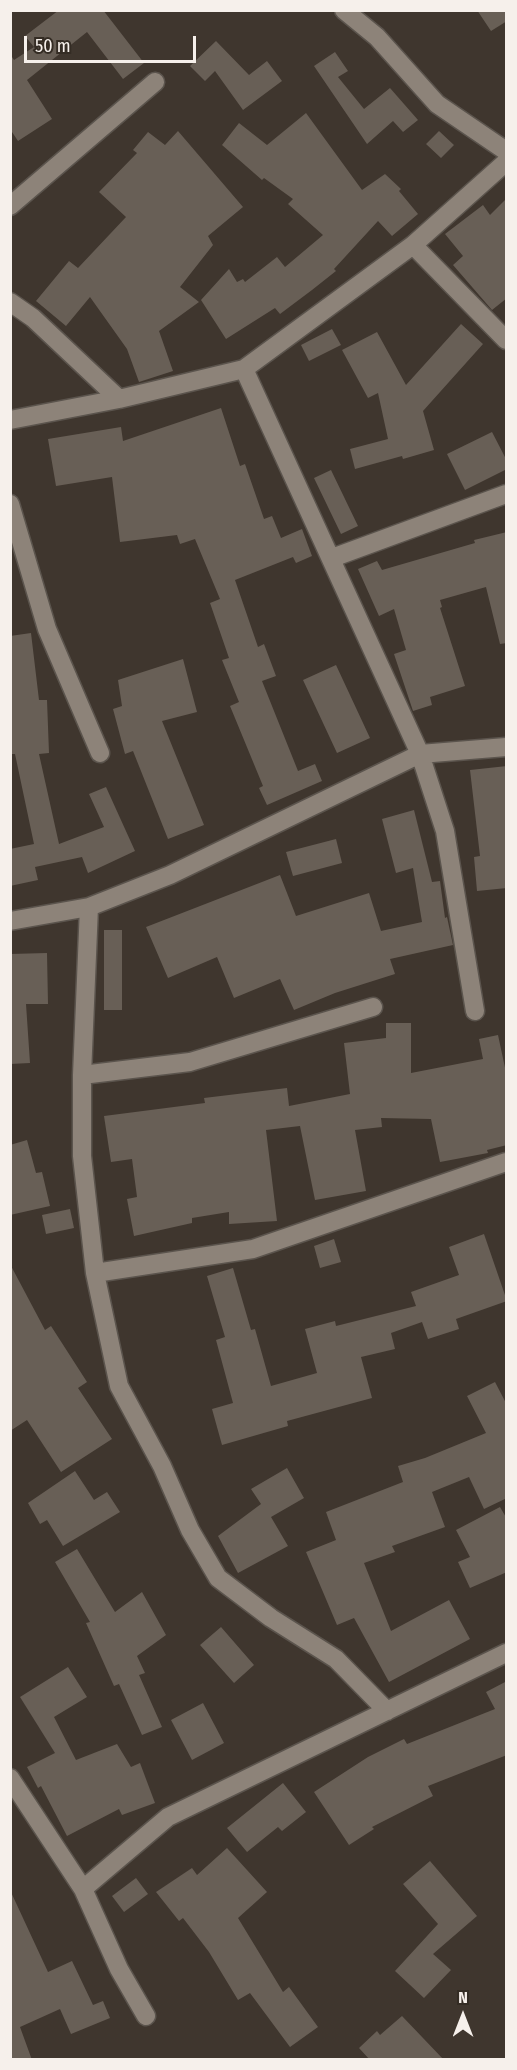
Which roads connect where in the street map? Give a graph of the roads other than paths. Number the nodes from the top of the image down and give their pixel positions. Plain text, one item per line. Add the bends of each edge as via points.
1 (344, 10) edge
2 (155, 82) dead end
3 (507, 151) edge
4 (507, 162) edge
5 (10, 206) edge
6 (412, 245) junction
7 (10, 302) edge
8 (507, 340) edge
9 (244, 369) junction
10 (118, 399) junction
11 (10, 420) edge
12 (507, 494) edge
13 (10, 504) edge
14 (332, 558) junction
15 (507, 747) edge
16 (100, 753) dead end
17 (420, 754) junction
18 (89, 907) junction
19 (10, 921) edge
20 (373, 1007) dead end
21 (475, 1011) dead end
22 (82, 1075) junction
23 (507, 1162) edge
24 (95, 1273) junction
25 (507, 1653) edge
26 (387, 1711) junction
27 (10, 1778) edge
28 (83, 1889) junction
29 (146, 2016) dead end

1 - 3 street via 377,37 437,104
2 - 5 street
4 - 6 street
6 - 8 street
6 - 9 street
7 - 10 street via 33,318
9 - 10 street
9 - 14 street
10 - 11 street
12 - 14 street
13 - 16 street via 46,629
14 - 17 street
15 - 17 street
17 - 18 street via 170,875
17 - 21 street via 445,831
18 - 19 street
18 - 22 street
20 - 22 street via 190,1062
22 - 24 street via 82,1156
23 - 24 street via 253,1249
24 - 26 street via 119,1386 218,1578 336,1659
25 - 26 street
26 - 28 street via 168,1817
27 - 28 street
28 - 29 street via 119,1969

